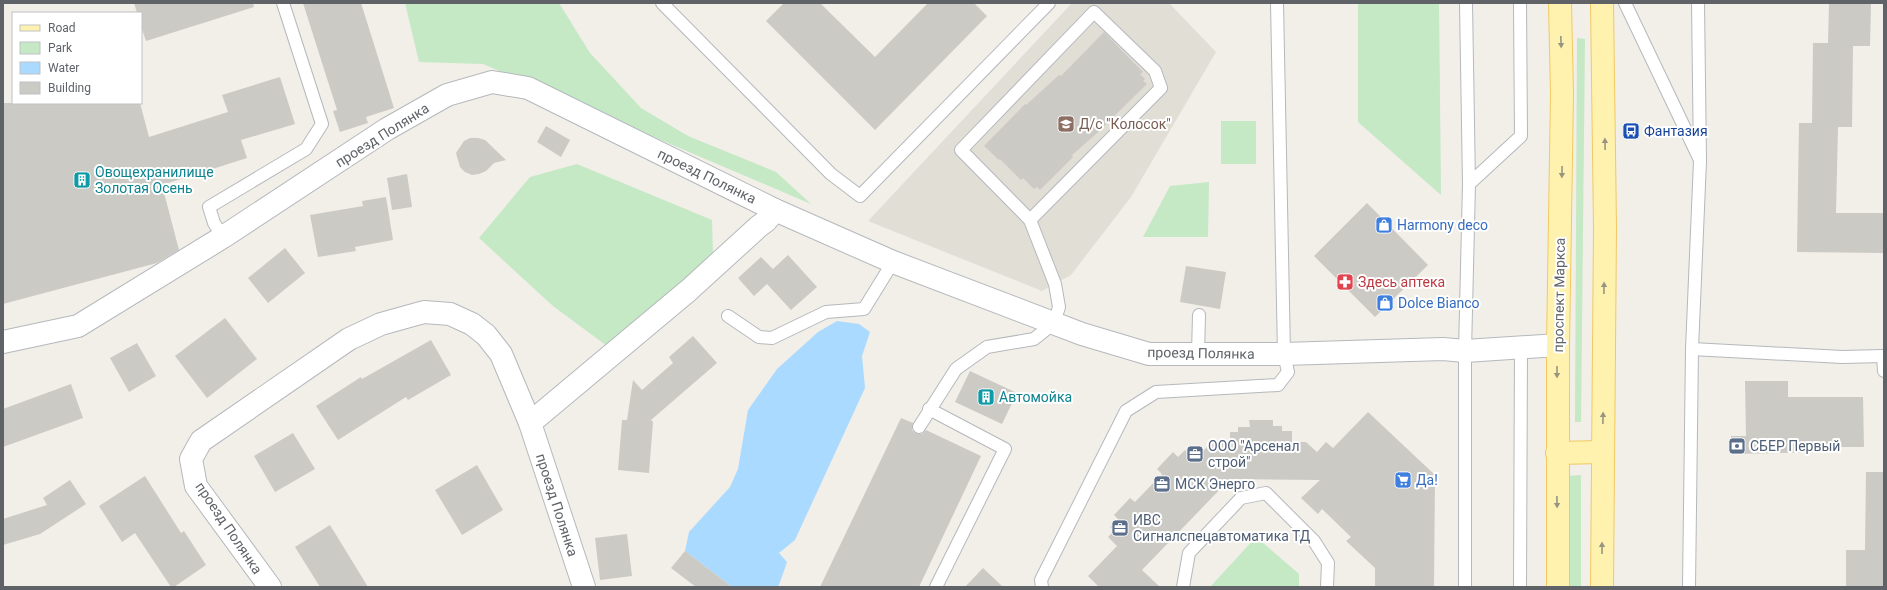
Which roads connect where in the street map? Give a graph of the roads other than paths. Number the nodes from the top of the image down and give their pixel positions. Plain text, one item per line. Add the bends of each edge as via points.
1 (283, 3) edge
2 (662, 3) edge
3 (1049, 3) edge
4 (1277, 3) edge
5 (1466, 3) edge
6 (1520, 3) edge
7 (1560, 3) edge
8 (1602, 3) edge
9 (1625, 3) edge
10 (1698, 3) edge
11 (1700, 161) junction
12 (1469, 184) junction
13 (775, 210) junction
14 (1030, 220) junction
15 (223, 237) junction
16 (893, 262) junction
17 (1199, 315) dead end
18 (728, 316) dead end
19 (1054, 323) junction
20 (3, 342) edge
21 (1558, 346) junction
22 (1521, 347) junction
23 (1692, 349) junction
24 (1465, 351) junction
25 (1198, 354) junction
26 (1284, 354) junction
27 (1884, 354) edge
28 (1884, 371) edge
29 (929, 408) junction
30 (530, 423) junction
31 (919, 427) dead end
32 (1602, 452) junction
33 (1557, 453) junction
34 (270, 587) edge
35 (584, 587) edge
36 (936, 587) edge
37 (1042, 587) edge
38 (1183, 587) edge
39 (1327, 587) edge
40 (1465, 587) edge
41 (1520, 587) edge
42 (1558, 587) edge
43 (1602, 587) edge
44 (1689, 587) edge

1 - 15 lane via 322,124 306,149 209,206 214,222
2 - 3 lane via 831,174 860,196
4 - 26 lane
5 - 12 lane
6 - 12 lane via 1521,136
7 -> 21 main road, проспект Маркса via 1562,160
32 -> 8 main road via 1605,161
9 - 11 lane
10 - 11 lane
11 - 23 lane
12 - 24 lane
13 - 15 street, проезд Полянка via 528,88 492,82 448,95 386,129
13 - 16 street, проезд Полянка
13 - 30 street, проезд Полянка via 766,222 689,290
14 - 14 lane via 961,150 1094,12 1155,71 1161,88
14 - 19 lane via 1055,284 1059,307
15 - 20 street, проезд Полянка via 78,326
16 - 18 lane via 864,309 826,312 772,338 759,337
16 - 19 street, проезд Полянка
17 - 25 lane
19 - 25 street, проезд Полянка via 1149,354
19 - 29 lane via 1034,339 987,347 956,369
21 - 22 street, проезд Полянка
21 -> 33 main road, проспект Маркса
22 - 24 street, проезд Полянка
22 - 41 lane
23 - 27 lane via 1842,357
23 - 44 lane
24 - 26 street, проезд Полянка via 1443,349
24 - 40 lane
25 - 26 street, проезд Полянка
26 - 37 lane via 1288,372 1278,385 1156,392 1126,411 1041,580
27 - 28 lane
29 - 31 lane
29 - 36 lane via 1005,449
30 - 34 street, проезд Полянка via 501,354 486,335 472,324 450,314 424,312 381,324 349,339 201,441 191,459 196,486
30 - 35 street, проезд Полянка
32 - 33 main road
43 -> 32 main road
33 -> 42 main road, проспект Маркса
38 - 39 lane via 1188,553 1240,498 1266,493 1314,541 1328,563

